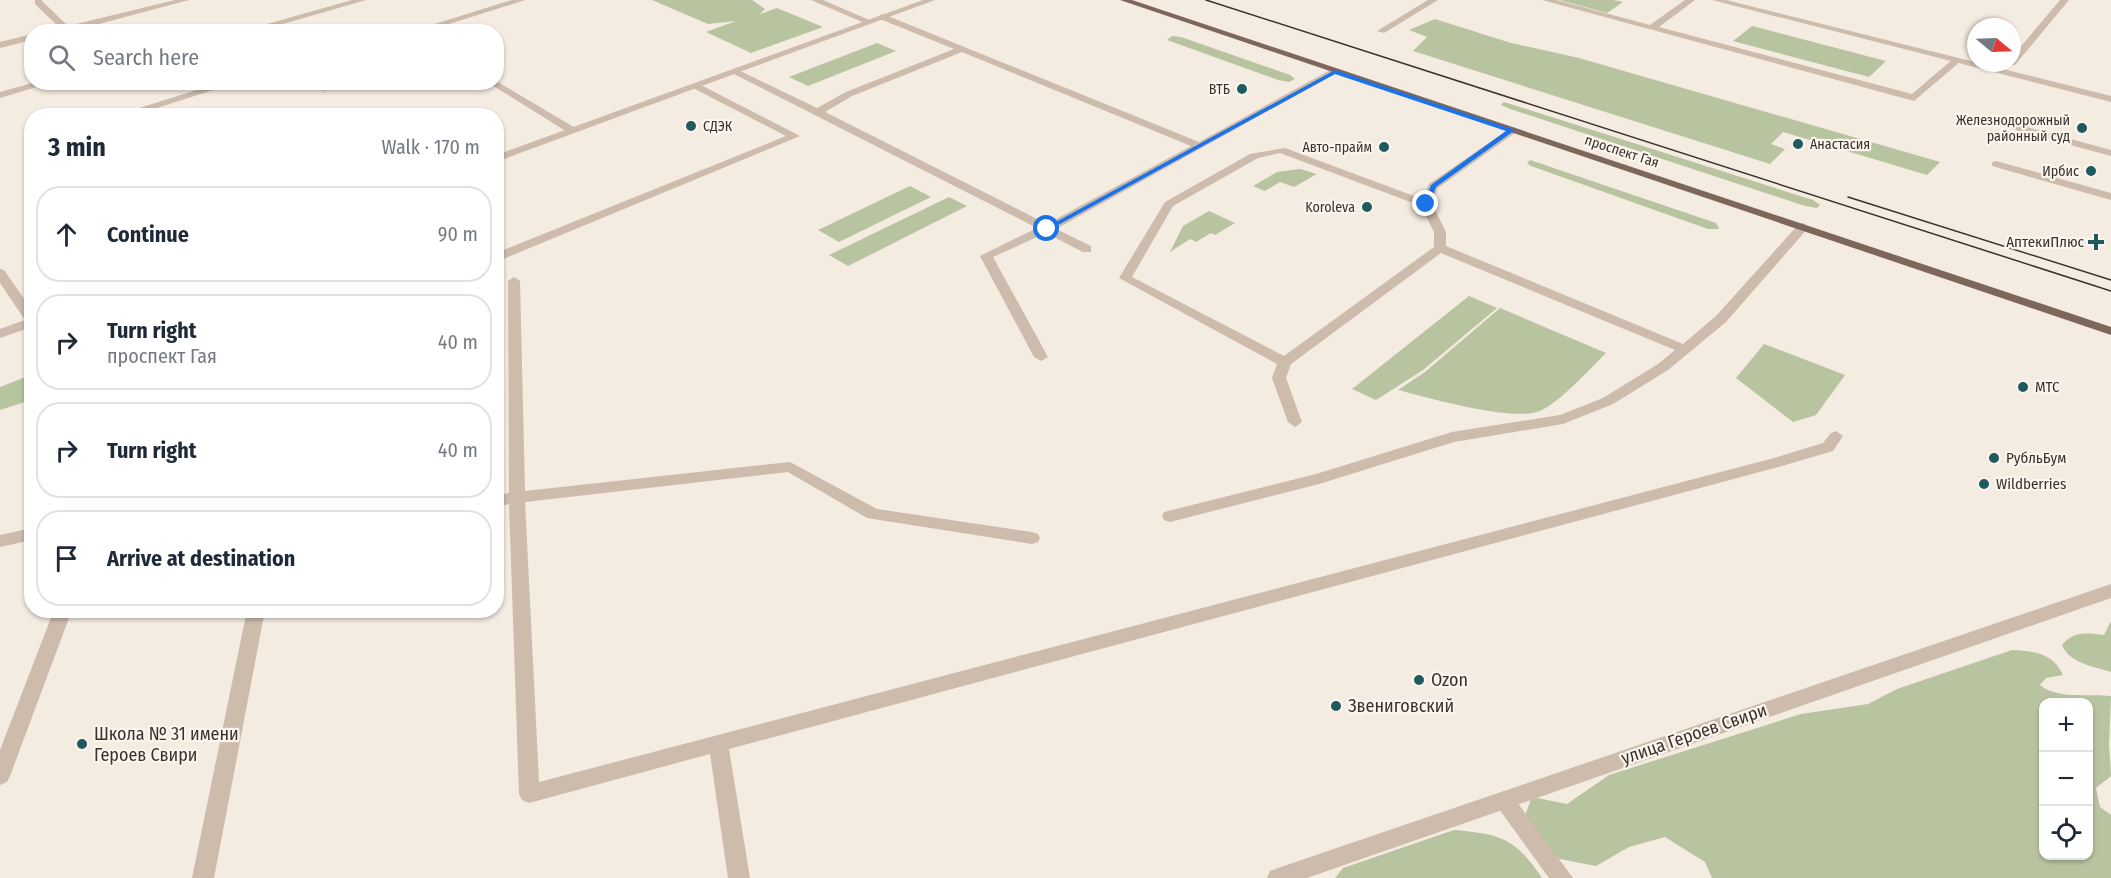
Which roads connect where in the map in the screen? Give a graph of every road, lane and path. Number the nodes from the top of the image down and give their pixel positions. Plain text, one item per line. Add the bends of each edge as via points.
1 (186, 0) edge
2 (362, 0) edge
3 (521, 0) edge
4 (815, 0) edge
5 (931, 0) edge
6 (1124, 0) edge
7 (1435, 0) edge
8 (1546, 0) edge
9 (1691, 0) edge
10 (1716, 0) edge
11 (2065, 0) edge
12 (38, 2) dead end
13 (883, 17) junction
14 (870, 22) junction
15 (61, 24) edge
16 (87, 24) edge
17 (273, 24) edge
18 (440, 24) edge
19 (1652, 28) junction
20 (1381, 31) dead end
21 (24, 39) edge
22 (0, 45) edge
23 (962, 49) junction
24 (2021, 52) edge
25 (1956, 61) junction
26 (1967, 64) edge
27 (1335, 71) junction
28 (735, 72) junction
29 (2004, 72) edge
30 (696, 86) junction
31 (24, 89) edge
32 (207, 90) edge
33 (504, 90) edge
34 (0, 95) edge
35 (2111, 99) edge
36 (146, 108) edge
37 (817, 112) junction
38 (2013, 126) dead end
39 (1512, 130) junction
40 (573, 131) junction
41 (1200, 146) junction
42 (2111, 153) edge
43 (504, 156) edge
44 (1996, 164) dead end
45 (2111, 197) edge
46 (1426, 204) junction
47 (1803, 227) junction
48 (1047, 229) junction
49 (1440, 248) junction
50 (1087, 249) dead end
51 (504, 255) edge
52 (0, 273) edge
53 (514, 281) dead end
54 (24, 310) edge
55 (24, 325) edge
56 (2111, 331) edge
57 (0, 334) edge
58 (1684, 349) junction
59 (1041, 357) dead end
60 (1285, 362) junction
61 (1295, 422) dead end
62 (1836, 436) dead end
63 (517, 497) junction
64 (504, 500) edge
65 (1170, 516) dead end
66 (24, 536) edge
67 (1032, 538) dead end
68 (0, 540) edge
69 (2111, 591) edge
70 (60, 618) edge
71 (254, 618) edge
72 (718, 744) junction
73 (0, 776) edge
74 (1504, 800) junction
75 (1317, 872) edge
76 (203, 878) edge
77 (739, 878) edge
78 (1278, 878) edge
79 (1562, 878) edge

1 - 16 street
2 - 17 street
3 - 18 street
4 - 14 street
5 - 13 street
6 - 27 main road, проспект Гая
7 - 20 street
8 - 19 street
9 - 19 street
10 - 25 street
11 - 24 street
12 - 15 street
13 - 14 street
13 - 23 street
14 - 28 street
19 - 25 street via 1914,98
21 - 22 street
23 - 37 street via 849,94
23 - 41 street
25 - 26 street
27 - 39 main road, проспект Гая
27 - 41 street
28 - 30 street
28 - 37 street
29 - 35 street
30 - 40 street
30 - 51 street via 795,136
31 - 34 street
32 - 36 street
33 - 40 street
37 - 48 street
38 - 42 street
39 - 46 street via 1433,186
39 - 47 main road, проспект Гая
40 - 43 street
41 - 48 street
44 - 45 street
46 - 49 street via 1440,232
46 - 60 street via 1281,150 1254,156 1169,204 1125,278
47 - 56 main road, проспект Гая
47 - 58 street via 1721,319
48 - 50 street
48 - 59 street via 986,256
49 - 58 street
49 - 60 street
52 - 54 street
53 - 63 street
55 - 57 street
58 - 65 street via 1608,401 1563,419 1452,437 1319,479
60 - 61 street via 1279,378
62 - 72 street via 1828,447 1787,459
63 - 64 street
63 - 67 street via 790,467 873,514
63 - 72 street via 530,794
66 - 68 street
69 - 74 street, улица Героев Свири
70 - 73 street
71 - 76 street
72 - 77 street
74 - 75 street, улица Героев Свири
74 - 79 street
75 - 78 street, улица Героев Свири

